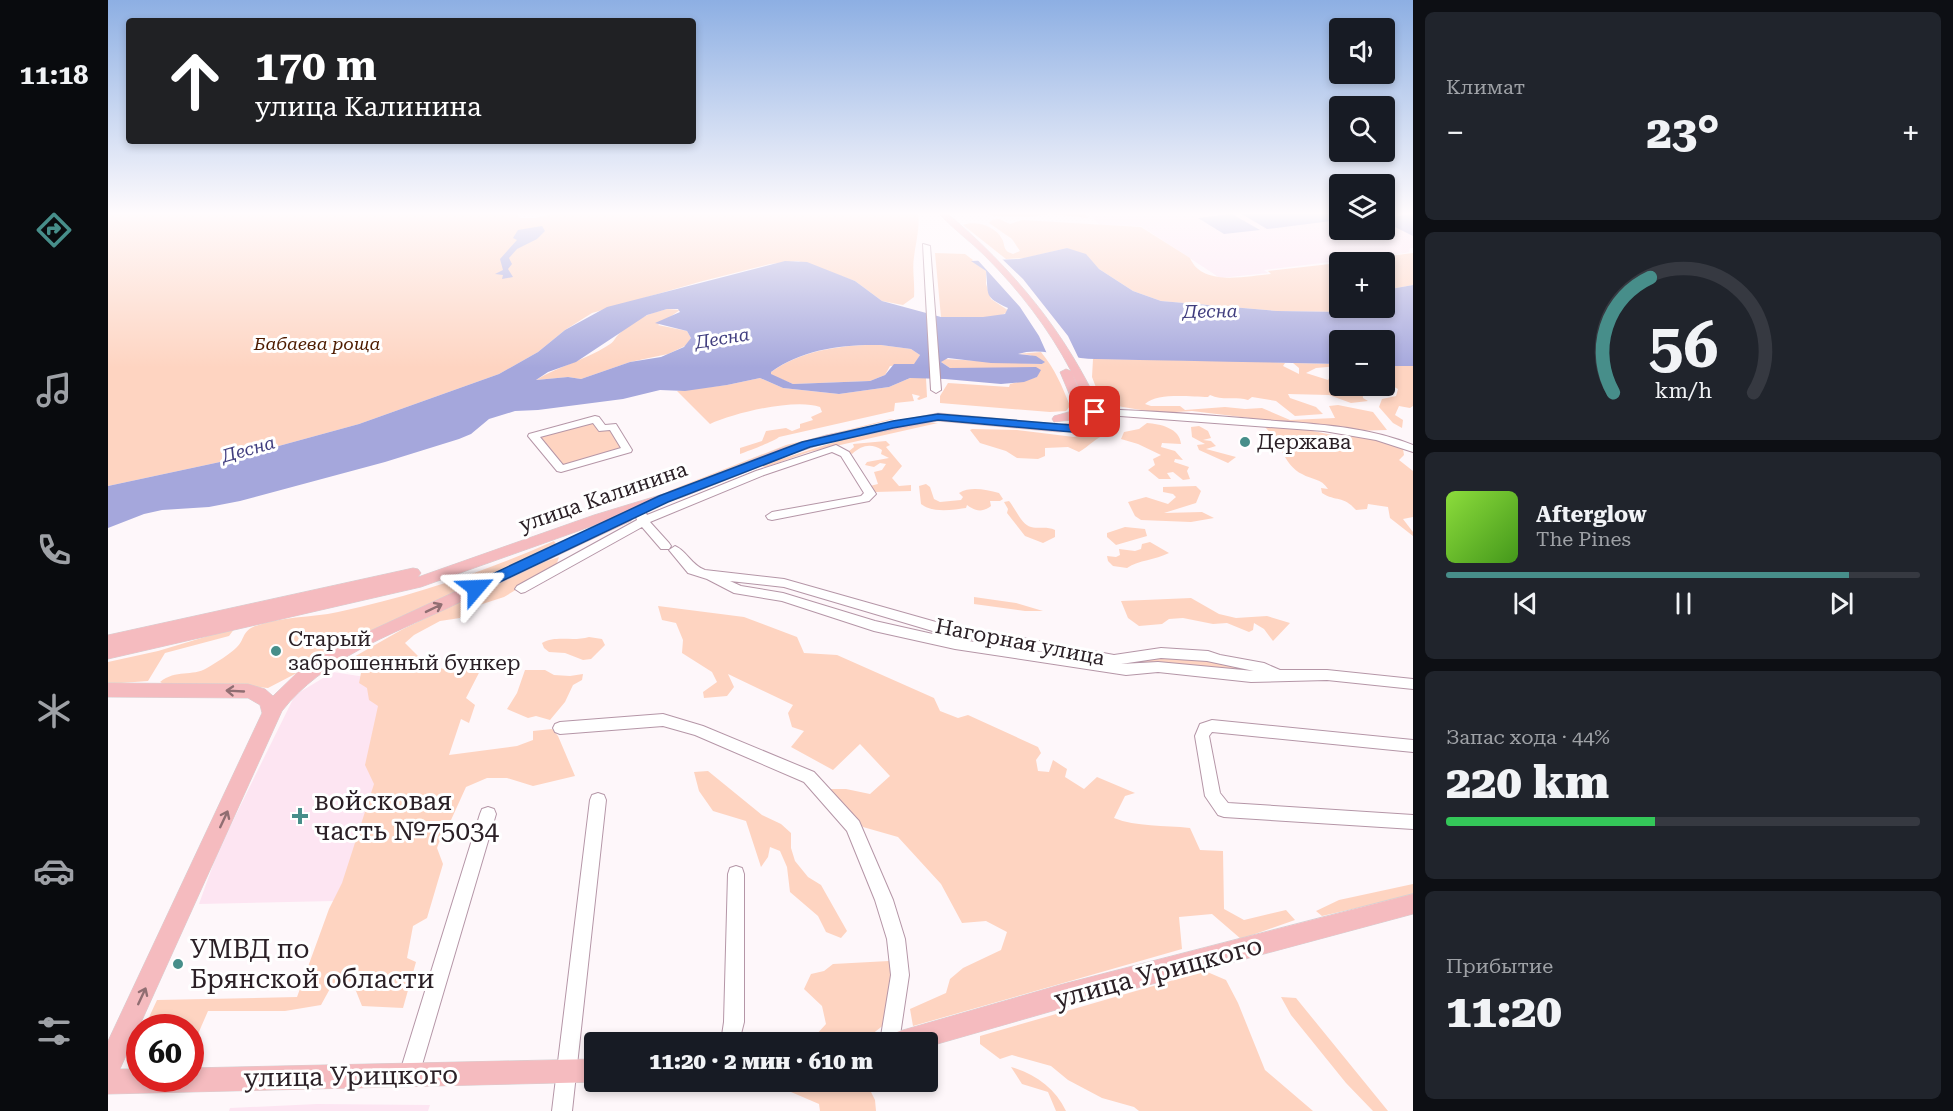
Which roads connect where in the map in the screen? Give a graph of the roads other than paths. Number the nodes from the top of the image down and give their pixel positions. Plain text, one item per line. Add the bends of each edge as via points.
1 (927, 264) edge
2 (998, 264) edge
3 (936, 389) dead end
4 (1087, 406) junction
5 (1413, 449) edge
6 (561, 469) joint
7 (663, 499) junction
8 (641, 516) junction
9 (772, 516) dead end
10 (521, 590) dead end
11 (108, 641) edge
12 (108, 653) edge
13 (1413, 684) edge
14 (110, 693) edge
15 (270, 722) junction
16 (560, 728) dead end
17 (1413, 746) edge
18 (598, 800) dead end
19 (488, 814) dead end
20 (1413, 822) edge
21 (736, 874) dead end
22 (1413, 904) edge
23 (732, 1032) edge
24 (891, 1032) edge
25 (938, 1032) edge
26 (108, 1068) edge
27 (567, 1071) junction
28 (584, 1071) edge
29 (410, 1075) junction
30 (108, 1082) edge
31 (561, 1111) edge

1 - 3 street
2 - 4 main road via 1050,324 1070,358
4 - 5 street via 1309,427 1393,441
4 - 7 main road, улица Калинина via 1091,420 1072,428 948,417 893,424 806,444
4 - 11 main road, улица Калинина via 1077,416 1059,419 933,409 820,432 418,572
6 - 6 street via 589,461 627,450 612,426 603,429 595,419 533,436
7 - 8 main road
7 - 12 main road, улица Калинина via 589,521 421,582
8 - 9 street via 836,448 870,494 865,499
8 - 10 street
8 - 13 street via 692,570 738,590 783,597 874,626 955,644 1126,670 1158,667 1251,677 1327,675
15 -> 8 main road via 286,692 334,658 556,549
15 -> 14 main road via 271,705 257,693
26 -> 15 main road
16 - 24 street via 663,720 698,730 809,777 852,826 884,900 896,939 900,975
17 - 20 street via 1212,726 1205,728 1202,736 1213,796 1224,810
18 - 27 street
19 - 29 street
21 - 23 street
22 - 25 main road, улица Урицкого
27 - 28 main road, улица Урицкого
27 - 29 main road, улица Урицкого
27 - 31 street
29 - 30 main road, улица Урицкого

